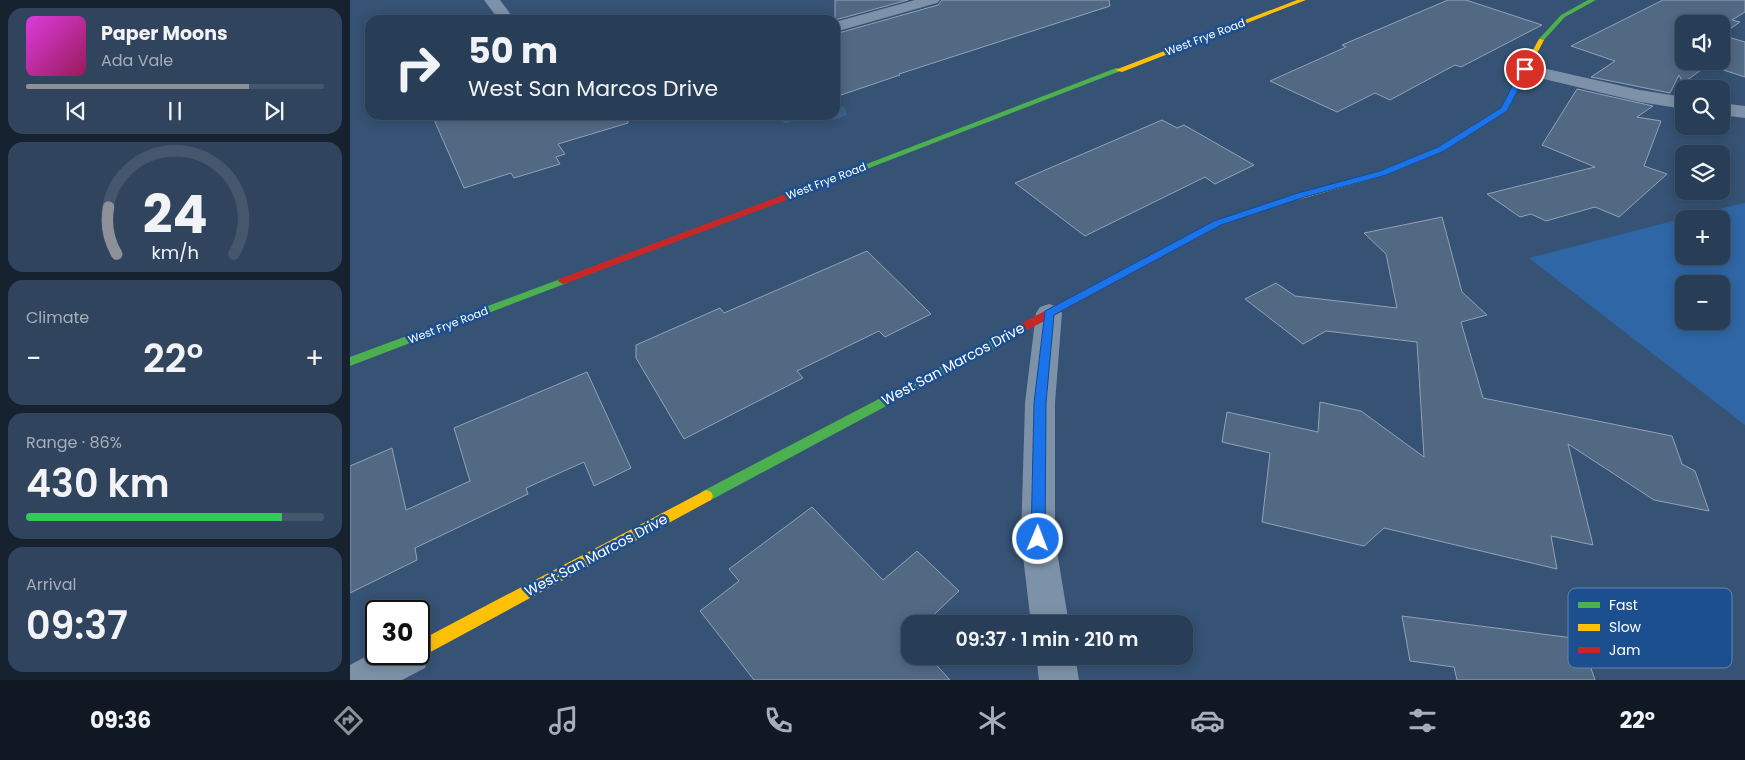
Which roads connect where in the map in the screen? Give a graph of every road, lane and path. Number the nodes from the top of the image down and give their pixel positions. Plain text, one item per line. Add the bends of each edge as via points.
1 (492, 0) edge
2 (932, 0) edge
3 (1593, 0) edge
4 (1298, 1) edge
5 (503, 15) edge
6 (840, 26) edge
7 (1525, 69) junction
8 (1675, 102) edge
9 (1730, 110) edge
10 (1745, 112) edge
11 (1049, 313) junction
12 (350, 362) edge
13 (1049, 615) edge
14 (430, 644) edge
15 (390, 665) edge
16 (1056, 665) edge
17 (362, 680) edge
18 (1059, 680) edge

1 - 5 street
2 - 6 street
3 - 7 street, West San Marcos Drive via 1564,16 1541,41
4 - 12 street, West Frye Road
7 - 8 street
7 - 11 street, West San Marcos Drive via 1504,109 1441,149 1383,173 1218,223
9 - 10 street
11 - 13 street via 1040,403 1038,539
11 - 14 street, West San Marcos Drive
15 - 17 street
16 - 18 street

